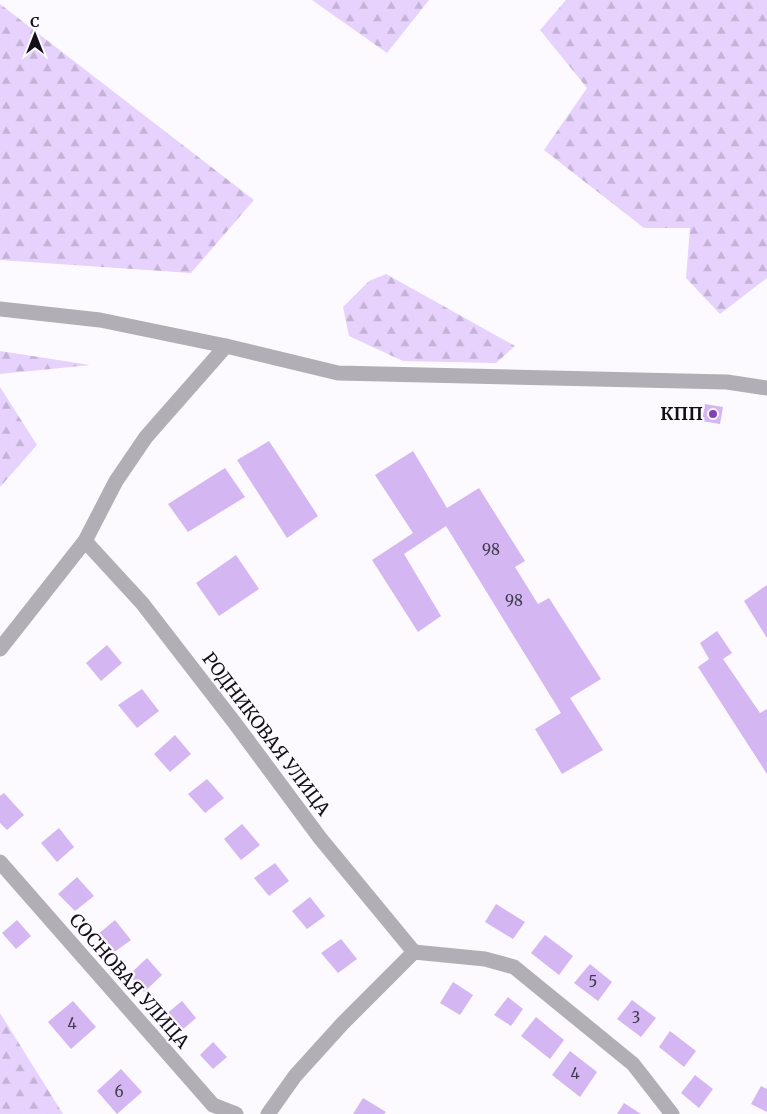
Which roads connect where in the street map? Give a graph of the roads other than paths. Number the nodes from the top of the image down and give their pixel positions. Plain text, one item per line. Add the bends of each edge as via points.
1 (0, 309) edge
2 (226, 346) junction
3 (767, 388) edge
4 (85, 541) junction
5 (0, 649) edge
6 (0, 862) edge
7 (414, 952) junction
8 (236, 1114) edge
9 (268, 1114) edge
10 (672, 1114) edge

1 - 2 street via 100,320
2 - 3 street via 338,372 727,382
2 - 4 street via 146,437 116,481
4 - 5 street
4 - 7 street, РОДНИКОВАЯ УЛИЦА via 142,603 320,838
6 - 8 street, СОСНОВАЯ УЛИЦА via 213,1105
7 - 9 street via 295,1076
7 - 10 street via 485,959 514,967 633,1064

